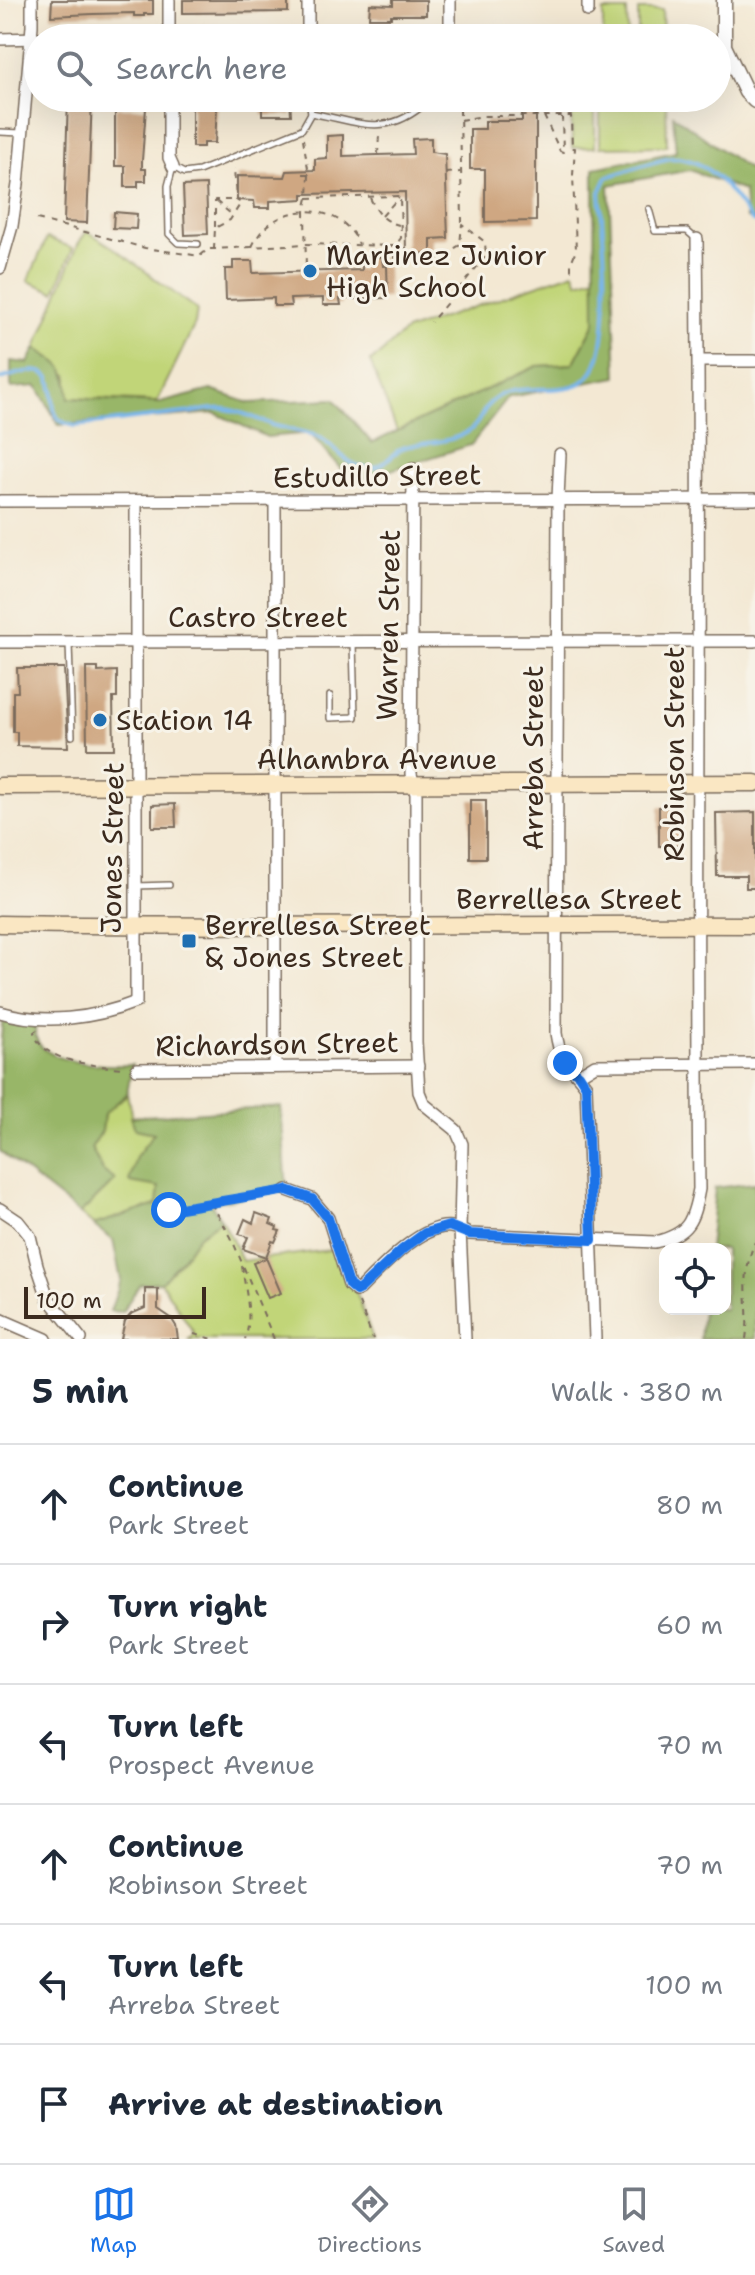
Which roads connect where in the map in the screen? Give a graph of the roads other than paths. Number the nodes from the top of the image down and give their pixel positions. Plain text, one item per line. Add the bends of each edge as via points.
1 (32, 0) edge
2 (169, 0) edge
3 (308, 0) edge
4 (450, 0) edge
5 (724, 0) edge
6 (33, 24) edge
7 (169, 24) edge
8 (308, 24) edge
9 (450, 24) edge
10 (724, 24) edge
11 (24, 38) edge
12 (0, 39) edge
13 (731, 61) edge
14 (755, 101) edge
15 (25, 112) edge
16 (169, 112) edge
17 (416, 112) edge
18 (311, 113) joint
19 (0, 132) edge
20 (22, 133) junction
21 (173, 167) junction
22 (649, 209) dead end
23 (697, 239) joint
24 (198, 244) dead end
25 (0, 268) edge
26 (699, 361) junction
27 (755, 361) edge
28 (560, 454) dead end
29 (413, 469) dead end
30 (414, 499) junction
31 (558, 499) junction
32 (755, 499) edge
33 (700, 500) junction
34 (0, 501) edge
35 (275, 501) junction
36 (136, 502) junction
37 (699, 640) junction
38 (136, 641) junction
39 (276, 641) junction
40 (755, 641) edge
41 (0, 642) edge
42 (69, 642) junction
43 (353, 642) junction
44 (412, 642) junction
45 (557, 642) junction
46 (330, 696) dead end
47 (72, 736) dead end
48 (698, 782) junction
49 (755, 783) edge
50 (414, 784) junction
51 (556, 784) junction
52 (137, 785) junction
53 (0, 786) edge
54 (276, 786) junction
55 (169, 885) dead end
56 (135, 886) junction
57 (557, 923) junction
58 (0, 924) edge
59 (697, 925) junction
60 (755, 925) edge
61 (134, 926) junction
62 (276, 926) junction
63 (418, 926) junction
64 (0, 1012) edge
65 (697, 1064) junction
66 (755, 1064) edge
67 (275, 1066) junction
68 (418, 1066) junction
69 (137, 1069) road end
70 (579, 1075) junction
71 (287, 1190) road end
72 (0, 1209) edge
73 (460, 1230) junction
74 (592, 1240) junction
75 (0, 1319) edge
76 (46, 1339) edge
77 (81, 1339) edge
78 (465, 1339) edge
79 (595, 1339) edge

1 - 6 street
2 - 7 street
3 - 8 street
4 - 9 street
5 - 10 street
11 - 12 street
13 - 14 street
15 - 20 street
16 - 21 street
17 - 18 lane via 378,126
18 - 21 lane via 302,129 199,171 184,173
19 - 20 lane
20 - 25 street
21 - 24 lane via 169,234 178,243
22 - 23 lane via 655,231 687,231
23 - 26 street, Robinson Street
26 - 27 street
26 - 33 street, Robinson Street
28 - 31 street, Arreba Street
29 - 30 street, Warren Street
30 - 31 street, Estudillo Street
30 - 35 street, Estudillo Street
30 - 44 street, Warren Street
31 - 33 street, Estudillo Street
31 - 45 street, Arreba Street
32 - 33 street, Estudillo Street
33 - 37 street, Robinson Street
34 - 36 street, Estudillo Street
35 - 36 street, Estudillo Street
35 - 39 street
36 - 38 street, Jones Street
37 - 40 street, Castro Street
37 - 45 street, Castro Street
37 - 48 street, Robinson Street
38 - 39 street, Castro Street
38 - 42 street, Castro Street
38 - 52 street, Jones Street
39 - 43 street, Castro Street
39 - 54 street
41 - 42 street, Castro Street
42 - 47 lane
43 - 44 street, Castro Street
43 - 46 lane via 355,717 330,718
44 - 45 street, Castro Street
44 - 50 street, Warren Street
45 - 51 street, Arreba Street
48 - 49 main road, Alhambra Avenue
48 - 51 main road, Alhambra Avenue
48 - 59 street, Robinson Street
50 - 51 main road, Alhambra Avenue
50 - 54 main road, Alhambra Avenue
50 - 63 street, Warren Street
51 - 57 street, Arreba Street
52 - 53 main road, Alhambra Avenue
52 - 54 main road, Alhambra Avenue
52 - 56 street, Jones Street
54 - 62 street
55 - 56 lane
56 - 61 street, Jones Street
57 - 59 main road, Berrellesa Street
57 - 63 main road, Berrellesa Street
57 - 70 street, Arreba Street via 556,1033 565,1063
58 - 61 main road, Berrellesa Street
59 - 60 main road, Berrellesa Street
59 - 65 street, Robinson Street
61 - 62 main road, Berrellesa Street
61 - 64 street, Jones Street via 136,1002 111,1012 45,1020
62 - 63 main road, Berrellesa Street
62 - 67 street
63 - 68 street, Warren Street
65 - 66 street
65 - 70 street via 595,1065
65 - 74 street, Robinson Street via 699,1189 686,1230 655,1242
67 - 68 street, Richardson Street
67 - 69 street, Richardson Street
68 - 73 street, Warren Street via 424,1104 456,1130 462,1144
70 - 74 street, Arreba Street via 586,1086
71 - 73 street, Robinson Street via 312,1199 328,1218 349,1285 356,1291 425,1233 449,1226
72 - 77 street via 30,1236 48,1298
73 - 74 street, Robinson Street
73 - 78 street, Warren Street
74 - 79 street, Arreba Street
75 - 76 street

